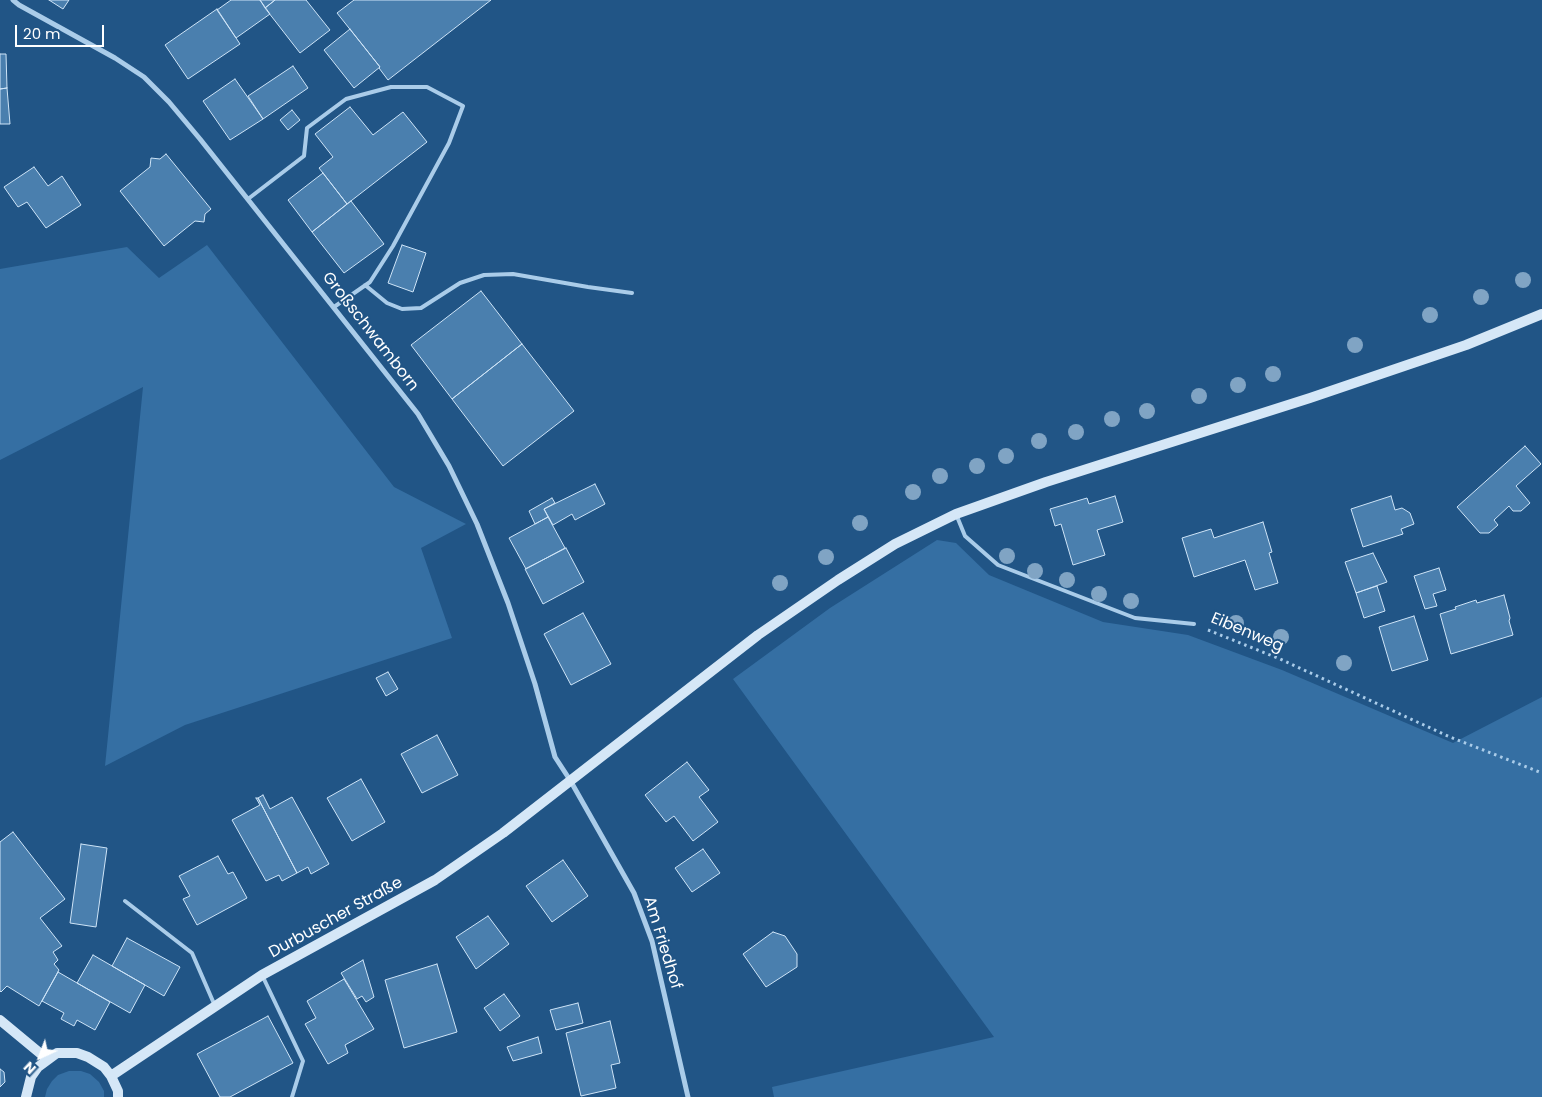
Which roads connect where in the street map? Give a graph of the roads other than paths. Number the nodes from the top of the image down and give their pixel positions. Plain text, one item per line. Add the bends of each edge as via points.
1 (13, 0) edge
2 (248, 199) junction
3 (365, 285) junction
4 (632, 293) dead end
5 (334, 308) junction
6 (1542, 314) edge
7 (956, 514) junction
8 (1194, 624) road end
9 (570, 780) junction
10 (125, 901) dead end
11 (262, 976) junction
12 (215, 1007) junction
13 (0, 1020) edge
14 (47, 1059) junction
15 (111, 1076) junction
16 (26, 1097) edge
17 (118, 1097) edge
18 (292, 1097) edge
19 (688, 1097) edge

1 - 2 street, Großschwamborn via 144,77 169,102
2 - 3 lane via 304,156 307,128 346,99 391,87 427,87 463,106 449,143 393,246
2 - 5 street, Großschwamborn
3 - 4 lane via 386,303 402,309 421,308 460,283 484,276 513,274
3 - 5 lane
5 - 9 street, Großschwamborn via 418,414 449,466 477,524 508,604 555,756
6 - 7 main road, Durbuscher Straße via 1310,398
7 - 8 lane, Eibenweg via 965,536 998,565 1135,618
7 - 9 main road, Durbuscher Straße via 895,544 830,586 758,636
9 - 11 main road, Durbuscher Straße via 503,833 435,880
9 - 19 street, Am Friedhof via 634,893 652,941
10 - 12 lane via 192,953
11 - 12 main road, Durbuscher Straße
11 - 18 lane via 303,1061
12 - 15 main road, Durbuscher Straße
13 - 14 main road
14 - 15 main road via 57,1053 77,1053 104,1067
14 - 16 main road via 31,1077
15 - 17 main road

